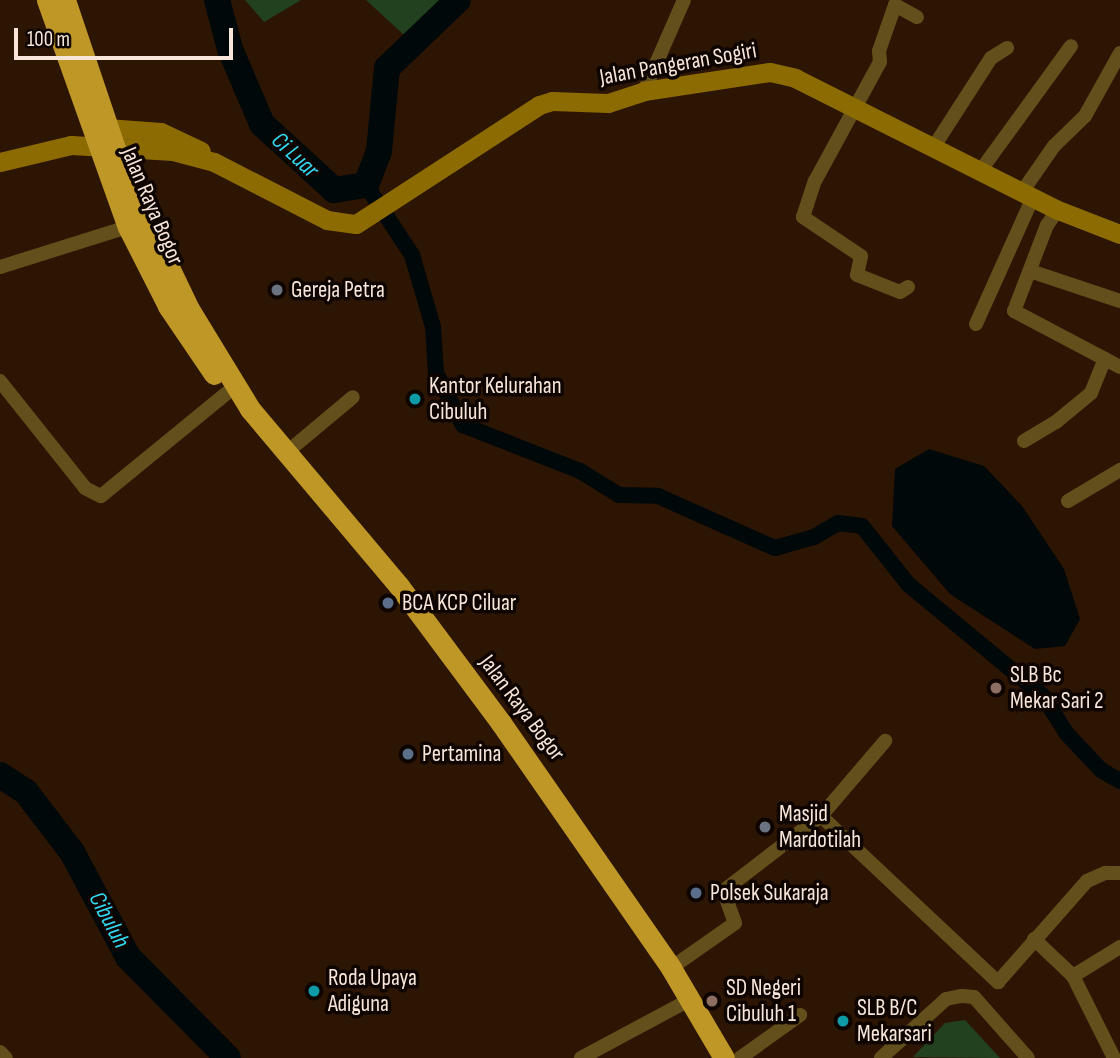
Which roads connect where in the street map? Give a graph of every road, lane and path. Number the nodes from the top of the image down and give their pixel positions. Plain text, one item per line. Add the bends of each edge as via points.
1 (47, 0) edge
2 (65, 0) edge
3 (684, 0) edge
4 (917, 16) dead end
5 (1071, 46) dead end
6 (1007, 48) dead end
7 (1120, 53) edge
8 (645, 91) junction
9 (856, 110) junction
10 (103, 136) junction
11 (933, 148) junction
12 (0, 162) edge
13 (981, 170) junction
14 (1027, 195) junction
15 (1058, 210) junction
16 (128, 227) junction
17 (1120, 234) edge
18 (0, 267) edge
19 (1030, 271) junction
20 (908, 287) dead end
21 (1120, 301) edge
22 (976, 324) dead end
23 (1105, 359) junction
24 (1120, 367) edge
25 (0, 381) edge
26 (227, 393) junction
27 (354, 397) dead end
28 (250, 409) junction
29 (1024, 441) dead end
30 (286, 453) junction
31 (1120, 470) edge
32 (1068, 501) dead end
33 (885, 741) dead end
34 (821, 816) junction
35 (1120, 873) edge
36 (1034, 939) junction
37 (1120, 947) edge
38 (671, 968) junction
39 (1073, 976) junction
40 (689, 1000) junction
41 (800, 1015) dead end
42 (0, 1052) edge
43 (6, 1058) edge
44 (581, 1058) edge
45 (724, 1058) edge
46 (740, 1058) edge
47 (881, 1058) edge
48 (1028, 1058) edge
49 (1114, 1058) edge

1 - 10 highway, Jalan Raya Bogor
2 - 10 highway, Jalan Raya Bogor
3 - 8 street
4 - 9 street via 895,5 878,51 880,62
5 - 13 street
6 - 11 street via 991,58
7 - 14 street via 1085,116 1054,146
8 - 9 street, Jalan Pangeran Sogiri via 770,72 795,78
8 - 10 street, Jalan Pangeran Sogiri via 608,103 552,101 539,105 356,224 327,220 211,159
9 - 11 street, Jalan Pangeran Sogiri
9 - 20 street via 815,181 803,217 861,256 857,275 900,292
10 - 12 street, Jalan Pangeran Sogiri
10 - 16 highway, Jalan Raya Bogor
10 - 28 highway, Jalan Raya Bogor via 189,309
11 - 13 street, Jalan Pangeran Sogiri
13 - 14 street, Jalan Pangeran Sogiri
14 - 15 street, Jalan Pangeran Sogiri
14 - 22 street
15 - 17 street, Jalan Pangeran Sogiri
15 - 19 street via 1047,225
16 - 18 street
16 - 26 highway, Jalan Raya Bogor via 168,306
19 - 21 street
19 - 23 street via 1014,311
23 - 24 street
23 - 29 street via 1091,393
25 - 26 street via 85,488 101,496
26 - 28 highway, Jalan Raya Bogor
27 - 30 street
28 - 30 highway, Jalan Raya Bogor
30 - 38 highway, Jalan Raya Bogor via 399,586 501,723
31 - 32 street
33 - 34 street
34 - 36 street via 994,981 1002,980
34 - 38 street via 727,888 725,897 735,923
35 - 36 street via 1105,873 1087,881
36 - 39 street
37 - 39 street
38 - 40 highway, Jalan Raya Bogor
39 - 49 street
40 - 44 street
40 - 45 highway, Jalan Raya Bogor
41 - 46 street
42 - 43 street
47 - 48 street via 946,999 962,996 974,997

